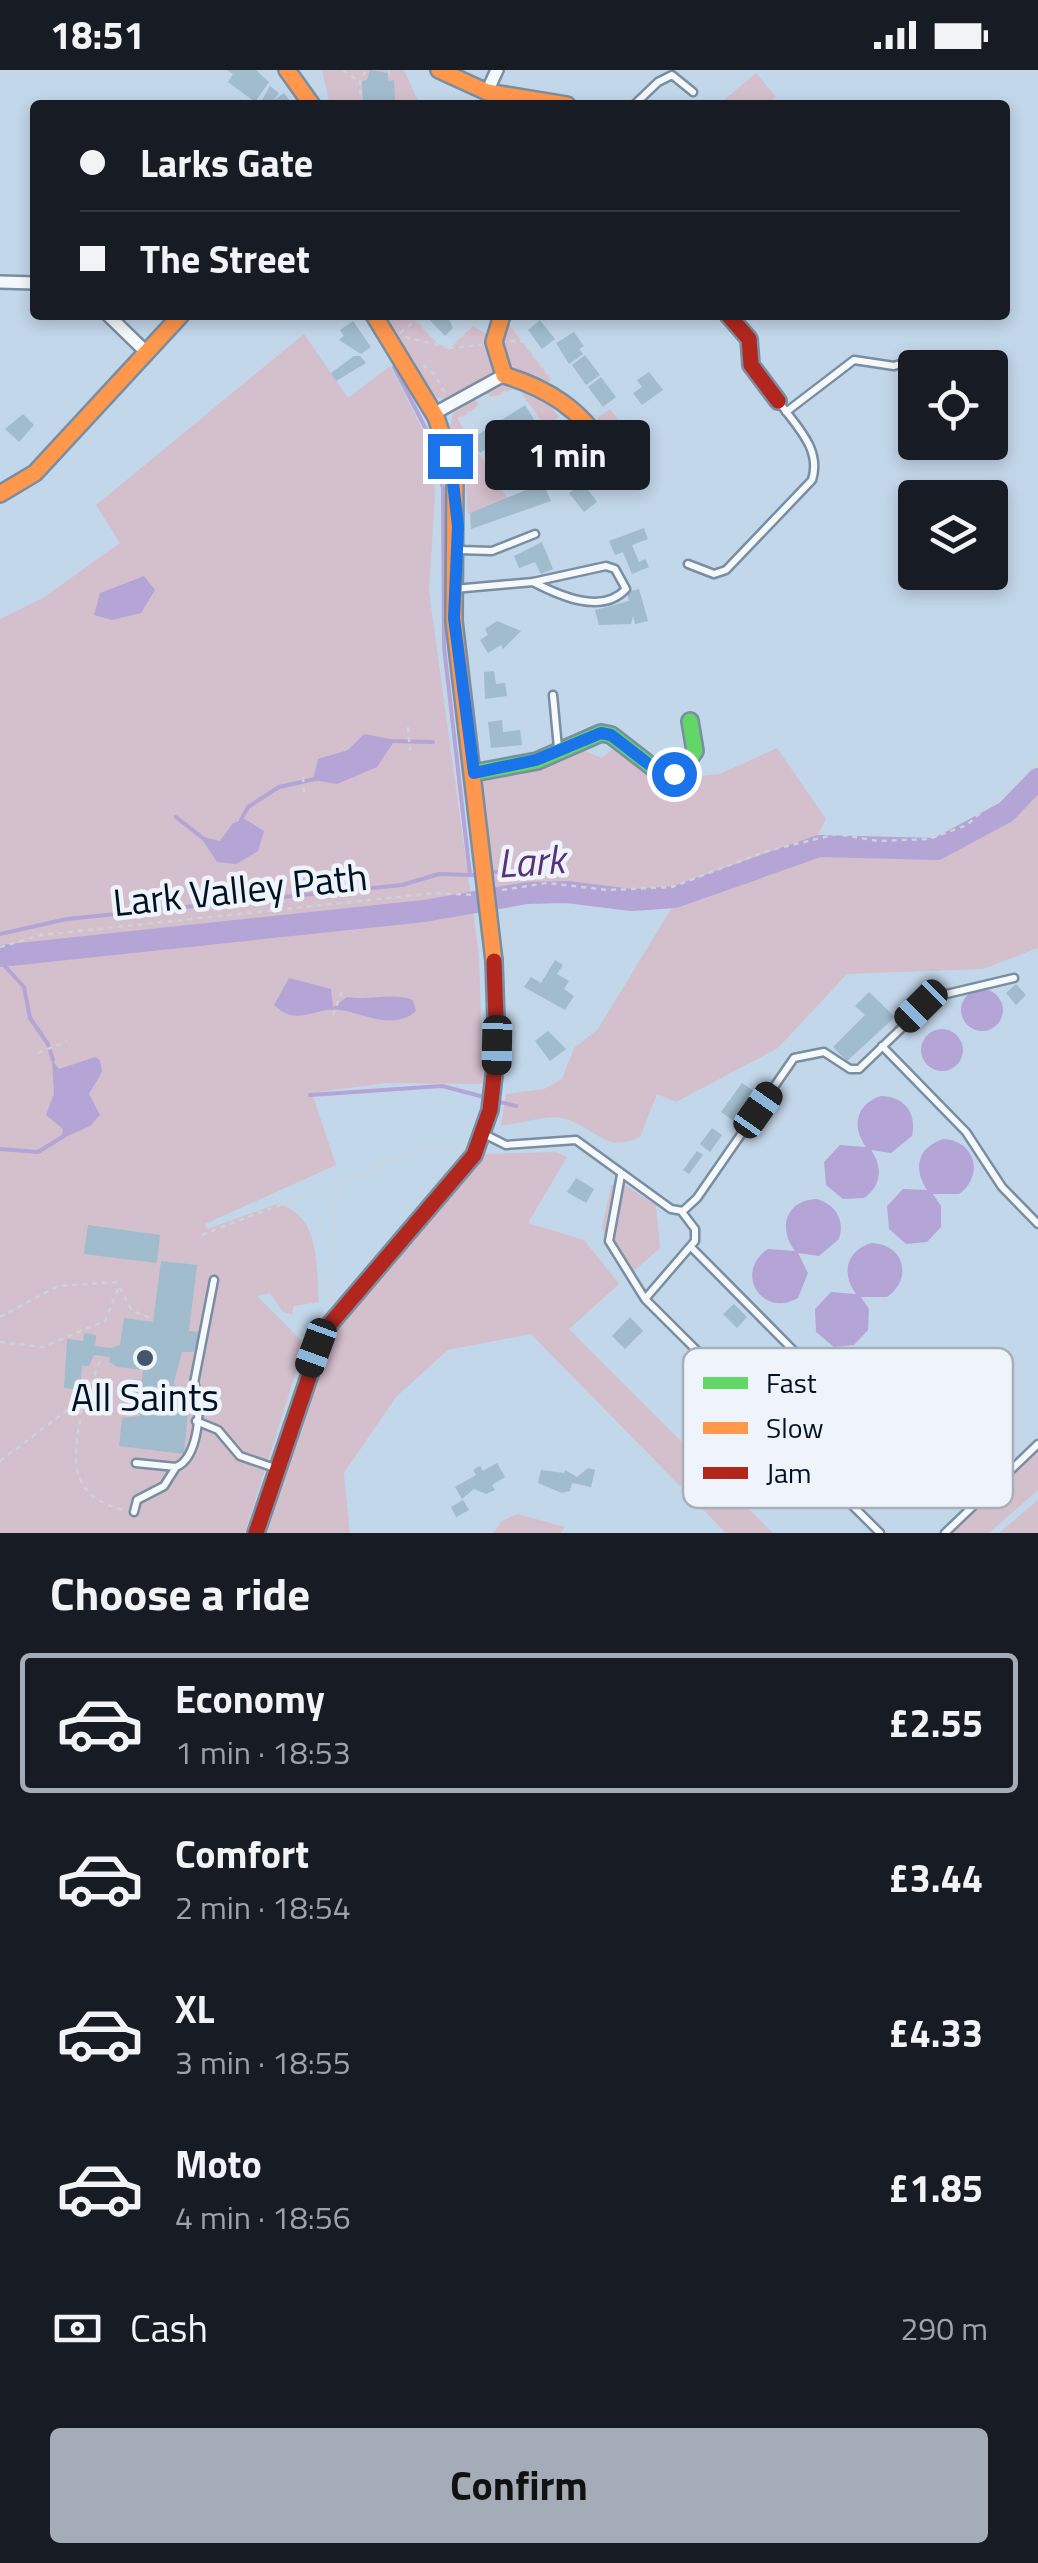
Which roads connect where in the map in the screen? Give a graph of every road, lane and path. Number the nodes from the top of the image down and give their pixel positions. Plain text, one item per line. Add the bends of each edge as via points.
1 (287, 70) edge
2 (343, 70) edge
3 (366, 70) edge
4 (440, 70) edge
5 (496, 70) edge
6 (361, 84) junction
7 (487, 92) junction
8 (693, 92) dead end
9 (308, 100) edge
10 (361, 100) edge
11 (536, 100) edge
12 (639, 100) edge
13 (0, 282) edge
14 (30, 283) edge
15 (113, 320) edge
16 (176, 320) edge
17 (379, 320) edge
18 (478, 320) edge
19 (501, 320) edge
20 (732, 320) edge
21 (394, 337) junction
22 (494, 342) junction
23 (438, 344) junction
24 (449, 348) junction
25 (145, 352) junction
26 (898, 365) edge
27 (504, 375) junction
28 (516, 387) dead end
29 (560, 390) dead end
30 (782, 406) junction
31 (435, 413) junction
32 (458, 419) dead end
33 (604, 449) dead end
34 (0, 494) edge
35 (535, 534) dead end
36 (457, 550) junction
37 (688, 564) dead end
38 (533, 582) junction
39 (454, 589) junction
40 (552, 694) dead end
41 (690, 721) dead end
42 (408, 727) dead end
43 (410, 750) dead end
44 (558, 751) junction
45 (1038, 761) edge
46 (474, 773) junction
47 (487, 898) junction
48 (0, 947) edge
49 (1014, 978) dead end
50 (342, 991) dead end
51 (333, 1010) dead end
52 (67, 1041) dead end
53 (882, 1046) junction
54 (38, 1053) dead end
55 (486, 1136) junction
56 (474, 1155) junction
57 (621, 1175) junction
58 (347, 1180) junction
59 (682, 1210) junction
60 (1038, 1224) edge
61 (202, 1234) dead end
62 (691, 1247) junction
63 (214, 1280) dead end
64 (118, 1282) dead end
65 (644, 1299) junction
66 (0, 1317) edge
67 (334, 1318) junction
68 (154, 1320) dead end
69 (0, 1342) edge
70 (693, 1348) edge
71 (791, 1348) edge
72 (100, 1361) dead end
73 (82, 1399) junction
74 (196, 1421) junction
75 (1038, 1444) edge
76 (0, 1462) edge
77 (136, 1463) dead end
78 (176, 1467) junction
79 (276, 1468) junction
80 (1013, 1468) edge
81 (855, 1508) edge
82 (971, 1508) edge
83 (134, 1512) joint
84 (256, 1533) edge
85 (880, 1533) edge
86 (945, 1533) edge

1 - 9 main road
2 - 6 path
3 - 6 path
4 - 7 main road
5 - 7 street
6 - 10 path
7 - 11 main road
8 - 12 lane via 672,74
13 - 14 street
15 - 25 street
16 - 25 main road
17 - 21 main road
18 - 24 path
19 - 22 main road
20 - 30 main road via 749,339 751,365
21 - 23 path
21 - 23 path via 416,320
21 - 31 main road
22 - 24 path
22 - 27 main road
22 - 29 path via 523,340
23 - 24 path
25 - 34 main road via 35,474
26 - 30 lane via 854,360
27 - 31 street
27 - 33 main road via 560,401
28 - 32 path
30 - 37 lane via 811,446 812,480 726,570 714,574
31 - 36 main road via 456,478
35 - 36 lane via 492,551
36 - 39 main road
38 - 38 lane via 601,603 626,589 616,569 606,566
38 - 39 lane
39 - 46 main road
40 - 44 lane
41 - 44 main road via 695,751 674,774 664,776 601,733
42 - 43 path
44 - 46 main road
45 - 47 path, Lark Valley Path via 967,825 929,838 878,841 837,834 662,888 547,883
46 - 47 main road
47 - 48 path, Lark Valley Path via 434,893 40,935
47 - 55 main road via 497,1045
49 - 53 lane via 934,997
50 - 51 path
52 - 54 path
53 - 59 lane via 854,1070 824,1052 794,1058 698,1198
53 - 60 lane via 966,1132 994,1176
55 - 56 main road
55 - 57 lane via 506,1145 576,1140
56 - 58 path via 438,1145
56 - 67 main road
57 - 59 lane
57 - 65 lane via 609,1241
58 - 61 path
58 - 67 path via 334,1205
59 - 62 lane via 695,1229
62 - 65 lane
62 - 71 lane
63 - 74 lane via 194,1384 200,1398
64 - 66 path via 58,1286
65 - 70 lane
67 - 79 main road via 316,1348
68 - 69 path via 128,1306 119,1286 105,1321 42,1347
72 - 73 path
73 - 76 path
73 - 83 path via 76,1475 94,1498
74 - 78 lane via 190,1454
74 - 79 lane via 218,1430 240,1456
75 - 80 lane
77 - 78 lane
78 - 83 lane via 164,1486 137,1500
79 - 84 main road
81 - 85 lane
82 - 86 lane

